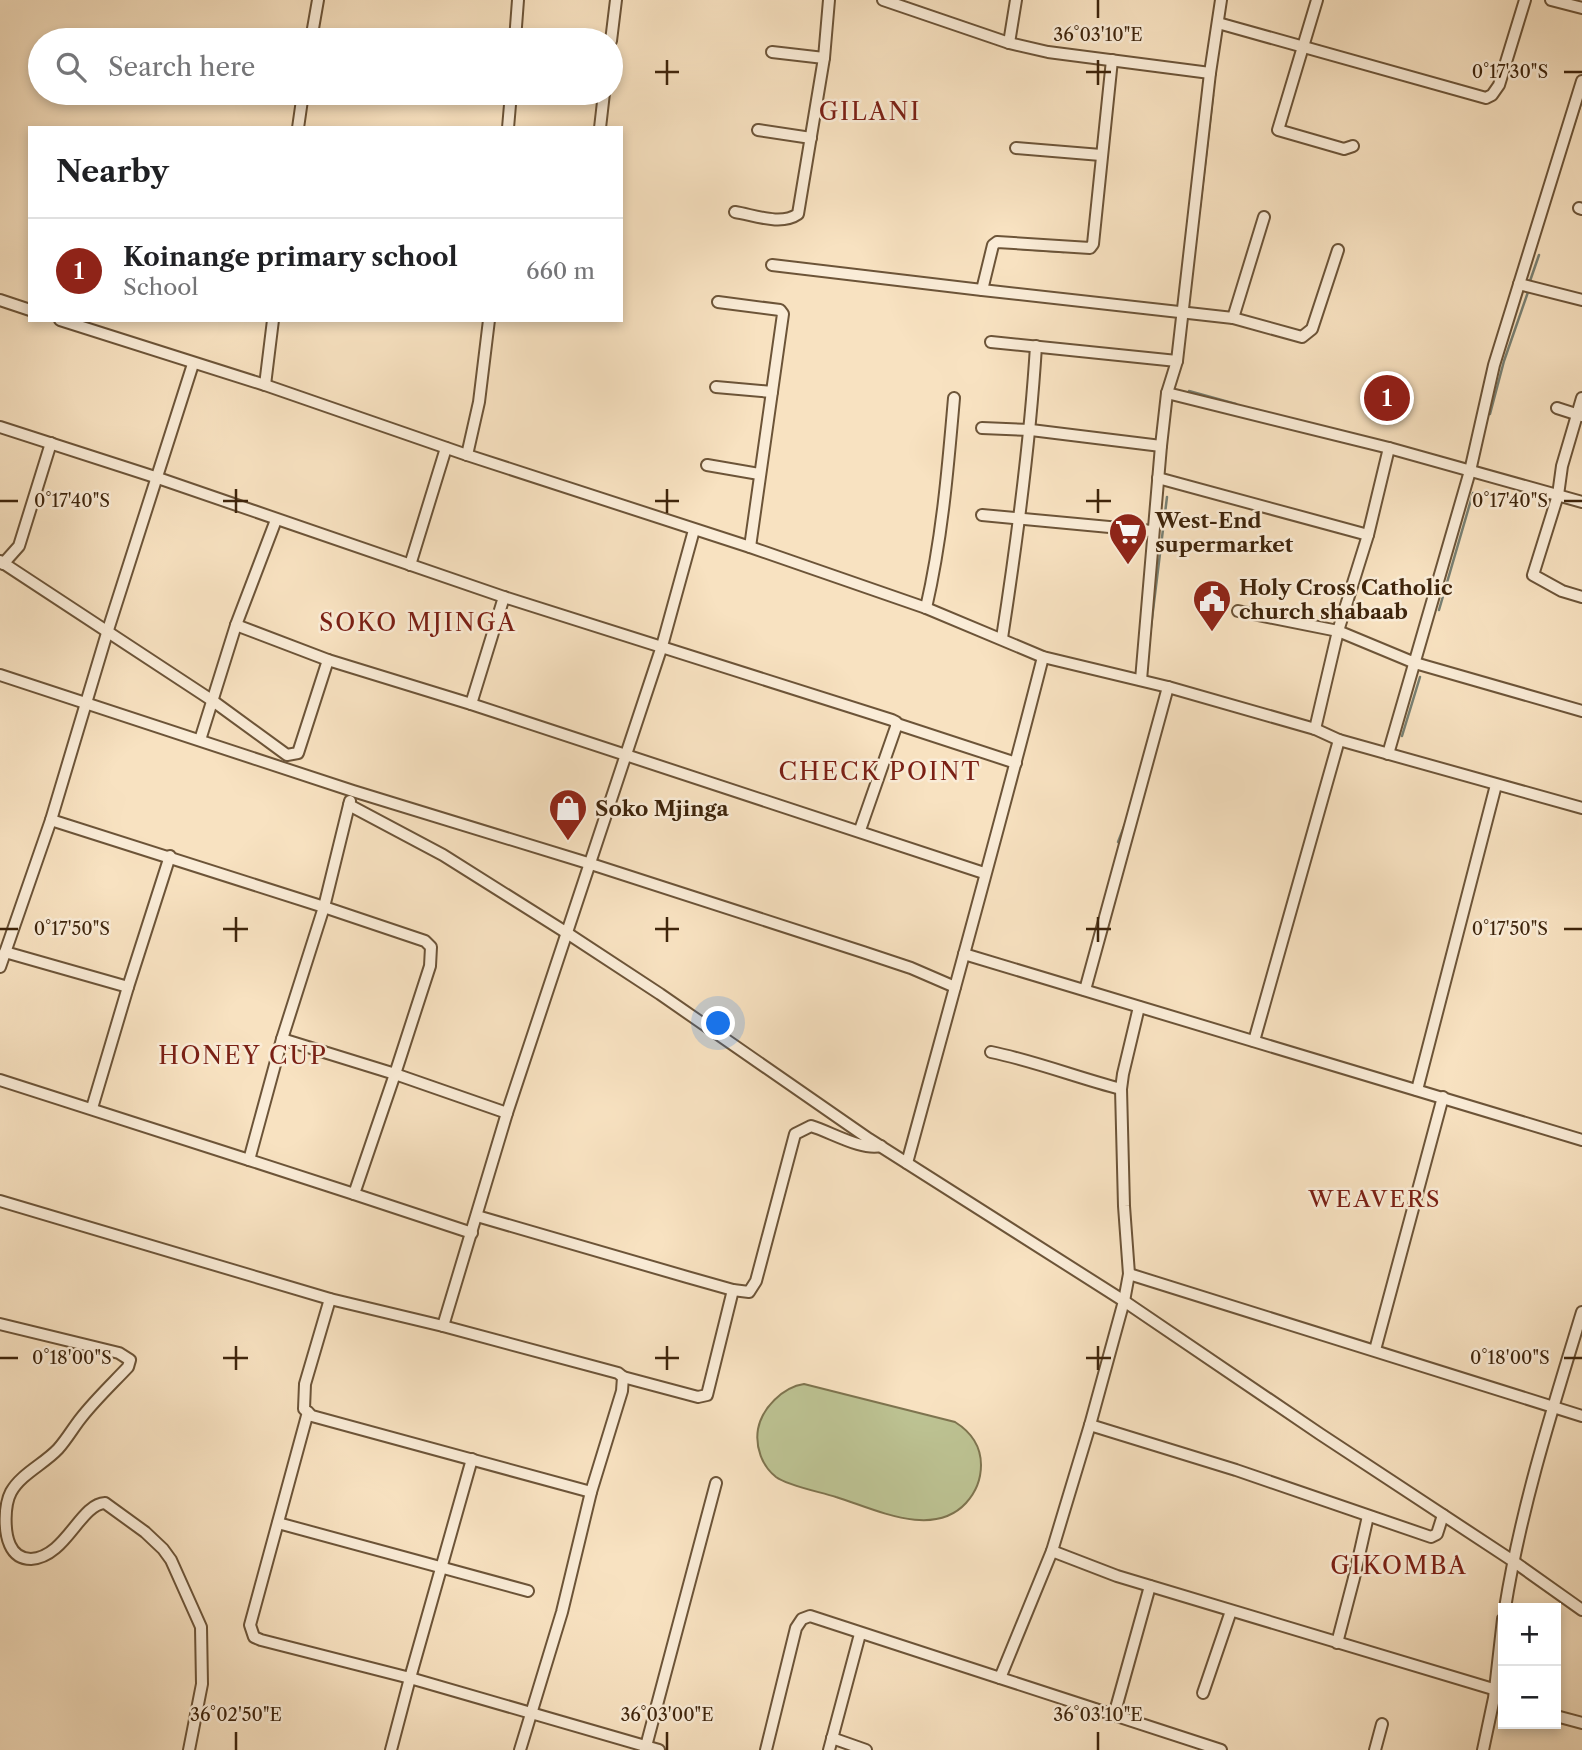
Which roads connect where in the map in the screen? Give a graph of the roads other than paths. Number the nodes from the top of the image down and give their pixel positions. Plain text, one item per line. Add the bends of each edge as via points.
1 (317, 0) edge
2 (518, 0) edge
3 (616, 0) edge
4 (828, 0) edge
5 (883, 0) edge
6 (1016, 0) edge
7 (1221, 0) edge
8 (1317, 0) edge
9 (1525, 0) edge
10 (1552, 0) edge
11 (1582, 8) edge
12 (1218, 23) junction
13 (313, 28) edge
14 (515, 28) edge
15 (613, 28) edge
16 (1009, 43) junction
17 (1304, 47) junction
18 (772, 52) dead end
19 (824, 58) junction
20 (1112, 60) junction
21 (1210, 72) junction
22 (1582, 81) edge
23 (301, 105) edge
24 (509, 105) edge
25 (603, 105) edge
26 (298, 126) edge
27 (508, 126) edge
28 (600, 126) edge
29 (758, 130) dead end
30 (811, 138) junction
31 (1353, 146) dead end
32 (1017, 148) dead end
33 (1101, 155) junction
34 (735, 212) dead end
35 (1264, 217) dead end
36 (1338, 250) dead end
37 (772, 265) dead end
38 (1519, 284) junction
39 (982, 290) junction
40 (0, 300) edge
41 (1582, 300) edge
42 (718, 302) dead end
43 (28, 309) edge
44 (1181, 312) junction
45 (1233, 318) junction
46 (66, 322) edge
47 (273, 322) edge
48 (489, 322) edge
49 (991, 342) dead end
50 (1036, 346) junction
51 (1177, 361) junction
52 (193, 364) junction
53 (265, 385) junction
54 (716, 387) dead end
55 (772, 393) junction
56 (1167, 393) junction
57 (954, 398) dead end
58 (1582, 398) edge
59 (1557, 408) dead end
60 (1580, 415) edge
61 (0, 427) edge
62 (982, 428) dead end
63 (1031, 430) junction
64 (51, 443) junction
65 (1161, 446) junction
66 (446, 447) junction
67 (1389, 447) junction
68 (467, 455) junction
69 (707, 465) dead end
70 (1470, 471) junction
71 (759, 474) junction
72 (158, 478) junction
73 (1157, 478) junction
74 (1558, 495) junction
75 (1582, 502) edge
76 (982, 515) dead end
77 (1020, 519) junction
78 (276, 520) junction
79 (694, 530) junction
80 (1152, 531) junction
81 (1368, 535) junction
82 (750, 547) junction
83 (2, 563) edge
84 (410, 565) junction
85 (504, 597) junction
86 (1582, 597) edge
87 (926, 607) junction
88 (1238, 611) dead end
89 (236, 625) junction
90 (1338, 631) junction
91 (107, 633) junction
92 (1002, 638) junction
93 (662, 646) junction
94 (1043, 657) junction
95 (328, 660) junction
96 (1415, 663) junction
97 (0, 675) edge
98 (1141, 680) junction
99 (1168, 687) junction
100 (213, 701) junction
101 (86, 703) junction
102 (471, 704) junction
103 (1582, 711) edge
104 (897, 724) junction
105 (1315, 729) junction
106 (200, 740) junction
107 (1339, 740) junction
108 (1388, 754) junction
109 (626, 755) junction
110 (1016, 763) junction
111 (1496, 785) junction
112 (353, 791) junction
113 (349, 805) junction
114 (1582, 806) edge
115 (51, 820) junction
116 (860, 830) junction
117 (170, 856) junction
118 (591, 864) junction
119 (985, 873) junction
120 (324, 907) junction
121 (567, 933) junction
122 (964, 954) junction
123 (2, 960) edge
124 (128, 987) junction
125 (954, 987) junction
126 (1086, 990) junction
127 (1139, 1007) junction
128 (282, 1039) junction
129 (1254, 1041) junction
130 (991, 1052) dead end
131 (395, 1074) junction
132 (0, 1080) edge
133 (1121, 1089) junction
134 (1417, 1090) junction
135 (1443, 1097) junction
136 (92, 1108) junction
137 (507, 1113) junction
138 (1582, 1140) edge
139 (881, 1146) junction
140 (249, 1160) junction
141 (907, 1163) junction
142 (354, 1194) junction
143 (0, 1201) edge
144 (477, 1216) junction
145 (472, 1233) junction
146 (1129, 1274) junction
147 (733, 1290) junction
148 (330, 1299) junction
149 (1124, 1301) junction
150 (1582, 1312) edge
151 (0, 1324) edge
152 (443, 1326) junction
153 (1375, 1350) junction
154 (623, 1377) junction
155 (1553, 1407) junction
156 (308, 1412) junction
157 (1582, 1416) edge
158 (1090, 1425) junction
159 (472, 1459) junction
160 (716, 1483) dead end
161 (592, 1492) junction
162 (1443, 1515) junction
163 (1368, 1516) junction
164 (278, 1523) junction
165 (1052, 1550) junction
166 (1513, 1561) junction
167 (440, 1568) junction
168 (1150, 1586) junction
169 (528, 1591) dead end
170 (1506, 1603) edge
171 (1582, 1610) edge
172 (1231, 1611) junction
173 (860, 1634) junction
174 (1337, 1643) junction
175 (1499, 1666) edge
176 (410, 1678) junction
177 (1000, 1678) junction
178 (1203, 1693) dead end
179 (1497, 1696) edge
180 (1116, 1708) dead end
181 (529, 1713) junction
182 (1561, 1717) edge
183 (1582, 1723) edge
184 (1382, 1724) dead end
185 (832, 1738) junction
186 (1192, 1746) edge
187 (646, 1748) edge
188 (189, 1750) edge
189 (391, 1750) edge
190 (520, 1750) edge
191 (659, 1750) edge
192 (766, 1750) edge
193 (829, 1750) edge
194 (866, 1750) edge
195 (1221, 1750) edge
196 (1375, 1750) edge
197 (1483, 1750) edge

1 - 13 street
2 - 14 street
3 - 15 street
4 - 19 street
5 - 16 street
6 - 16 street
7 - 12 street
8 - 17 street
9 - 17 street via 1499,85 1486,97
10 - 11 street
12 - 17 street
12 - 21 street
16 - 20 street
17 - 31 street via 1279,130 1343,149
18 - 19 street
19 - 30 street
20 - 21 street
20 - 33 street
21 - 44 street
22 - 38 street
23 - 26 street
24 - 27 street
25 - 28 street
29 - 30 street
30 - 34 street via 798,214 779,220
32 - 33 street
33 - 39 street via 1090,248 997,242
35 - 45 street
36 - 45 street via 1306,336
37 - 39 street
38 - 41 street
38 - 70 street via 1494,365
39 - 44 street
40 - 43 street
42 - 55 street via 783,314
44 - 45 street
44 - 51 street
46 - 52 street
47 - 53 street
48 - 68 street
49 - 50 street
50 - 51 street
50 - 63 street
51 - 56 street
52 - 53 street
52 - 72 street
53 - 66 street
54 - 55 street
55 - 71 street
56 - 65 street
56 - 67 street
57 - 87 street via 941,525
58 - 60 street
59 - 60 street
60 - 74 street via 1562,466
61 - 64 street
62 - 63 street
63 - 65 street
63 - 77 street
64 - 72 street
64 - 83 street via 19,546
65 - 73 street
66 - 68 street
66 - 84 street
67 - 70 street
67 - 81 street
68 - 79 street
69 - 71 street
70 - 74 street
70 - 96 street
71 - 82 street
72 - 78 street
72 - 91 street
73 - 80 street
73 - 81 street
74 - 75 street
74 - 86 street via 1533,575
76 - 77 street
77 - 80 street
77 - 92 street
78 - 84 street
78 - 89 street
79 - 82 street
79 - 93 street
80 - 98 street
81 - 90 street
82 - 87 street
83 - 91 street
84 - 85 street
85 - 93 street
85 - 102 street
87 - 92 street
88 - 90 street
89 - 95 street
89 - 100 street
90 - 96 street
90 - 105 street
91 - 100 street
91 - 101 street
92 - 94 street
93 - 104 street
93 - 109 street
94 - 98 street
94 - 110 street
95 - 100 street via 298,753 287,755
95 - 102 street
96 - 103 street
96 - 108 street
97 - 101 street
98 - 99 street
99 - 105 street
99 - 126 street
100 - 106 street
101 - 106 street
101 - 115 street
102 - 109 street
104 - 110 street
104 - 116 street
105 - 107 street
106 - 112 street
107 - 108 street
107 - 129 street
108 - 111 street
109 - 116 street
109 - 118 street
110 - 119 street
111 - 114 street
111 - 134 street
112 - 113 street
112 - 118 street
113 - 120 street
113 - 121 street via 443,855
115 - 117 street
115 - 123 street
116 - 119 street
117 - 120 street
117 - 124 street
118 - 121 street
118 - 125 street via 887,960
119 - 122 street
120 - 128 street
120 - 131 street via 416,937 431,947 430,966
121 - 137 street
121 - 139 street
122 - 125 street
122 - 126 street
123 - 124 street
124 - 136 street
125 - 141 street
126 - 127 street
127 - 129 street
127 - 133 street
128 - 131 street
128 - 140 street
129 - 134 street
130 - 133 street
131 - 137 street
131 - 142 street
132 - 136 street
133 - 146 street
134 - 135 street
135 - 138 street
135 - 153 street
136 - 140 street
137 - 144 street
139 - 141 street
139 - 147 street via 860,1146 811,1126 795,1135 756,1281 749,1292
140 - 142 street
141 - 149 street
142 - 145 street
143 - 148 street
144 - 145 street
144 - 147 street
145 - 152 street
146 - 149 street
146 - 153 street
147 - 154 street via 707,1395
148 - 152 street
148 - 156 street via 304,1384
149 - 158 street
149 - 162 street
150 - 155 street
151 - 188 street via 119,1353 130,1360 56,1451 11,1492 6,1514 9,1544 23,1558 43,1557 58,1547 96,1504 105,1503 163,1549 201,1627 202,1684
152 - 154 street
153 - 155 street
154 - 161 street
155 - 157 street
155 - 166 street
156 - 159 street
156 - 164 street
158 - 163 street
158 - 165 street
159 - 161 street
159 - 167 street
160 - 187 street
161 - 181 street via 562,1612
162 - 163 street via 1433,1538
162 - 166 street
163 - 174 street
164 - 167 street
164 - 176 street via 250,1626 254,1637
165 - 168 street
165 - 177 street
166 - 170 street
166 - 171 street
167 - 169 street
167 - 176 street
168 - 172 street
168 - 180 street
172 - 174 street
172 - 178 street
173 - 177 street
173 - 185 street
173 - 192 street via 817,1616 802,1619
174 - 179 street
175 - 179 street
176 - 181 street
176 - 189 street
177 - 186 street
179 - 197 street
181 - 187 street
181 - 190 street
182 - 183 street
184 - 196 street
185 - 193 street
185 - 194 street
186 - 195 street
187 - 191 street

